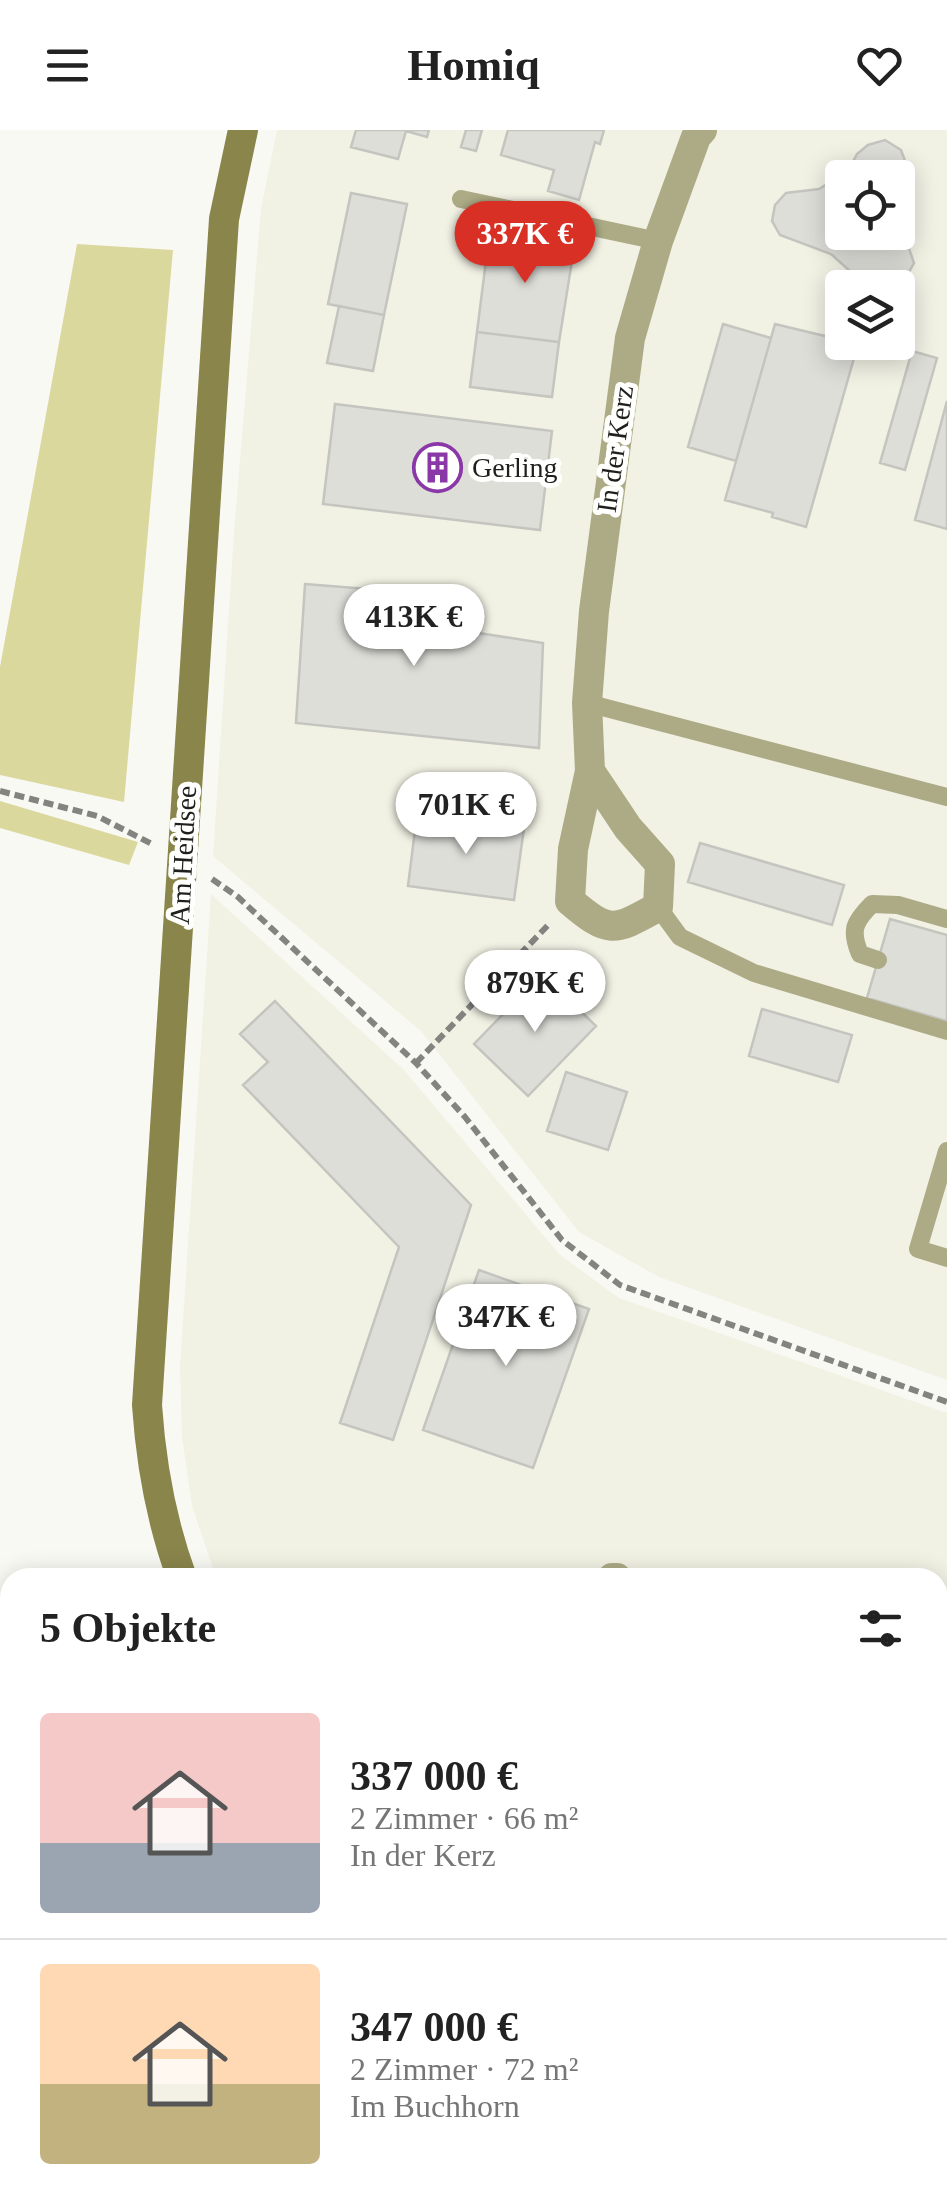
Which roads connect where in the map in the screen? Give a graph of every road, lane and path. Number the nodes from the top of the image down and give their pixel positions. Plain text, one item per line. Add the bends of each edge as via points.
1 (243, 130) edge
2 (698, 132) edge
3 (461, 199) dead end
4 (658, 241) junction
5 (587, 703) junction
6 (590, 771) junction
7 (0, 792) edge
8 (947, 797) edge
9 (184, 860) junction
10 (570, 901) junction
11 (658, 906) junction
12 (947, 919) edge
13 (878, 960) dead end
14 (947, 1031) edge
15 (416, 1063) junction
16 (947, 1151) edge
17 (947, 1258) edge
18 (947, 1402) edge
19 (179, 1568) edge

1 - 9 main road, Am Heidsee via 224,218
2 - 4 street, In der Kerz
3 - 4 lane
4 - 5 street, In der Kerz via 630,338
5 - 6 street, In der Kerz
5 - 8 lane
6 - 10 street, In der Kerz
6 - 11 street via 660,864
7 - 9 path via 97,816
9 - 15 path via 238,896
9 - 19 main road, Am Heidsee via 147,1405 151,1462
10 - 11 street via 598,924 622,926
10 - 15 path
11 - 14 lane via 680,938 754,974
12 - 13 lane via 872,904 852,934 860,954
15 - 18 path via 562,1240 620,1285
16 - 17 lane via 918,1250

